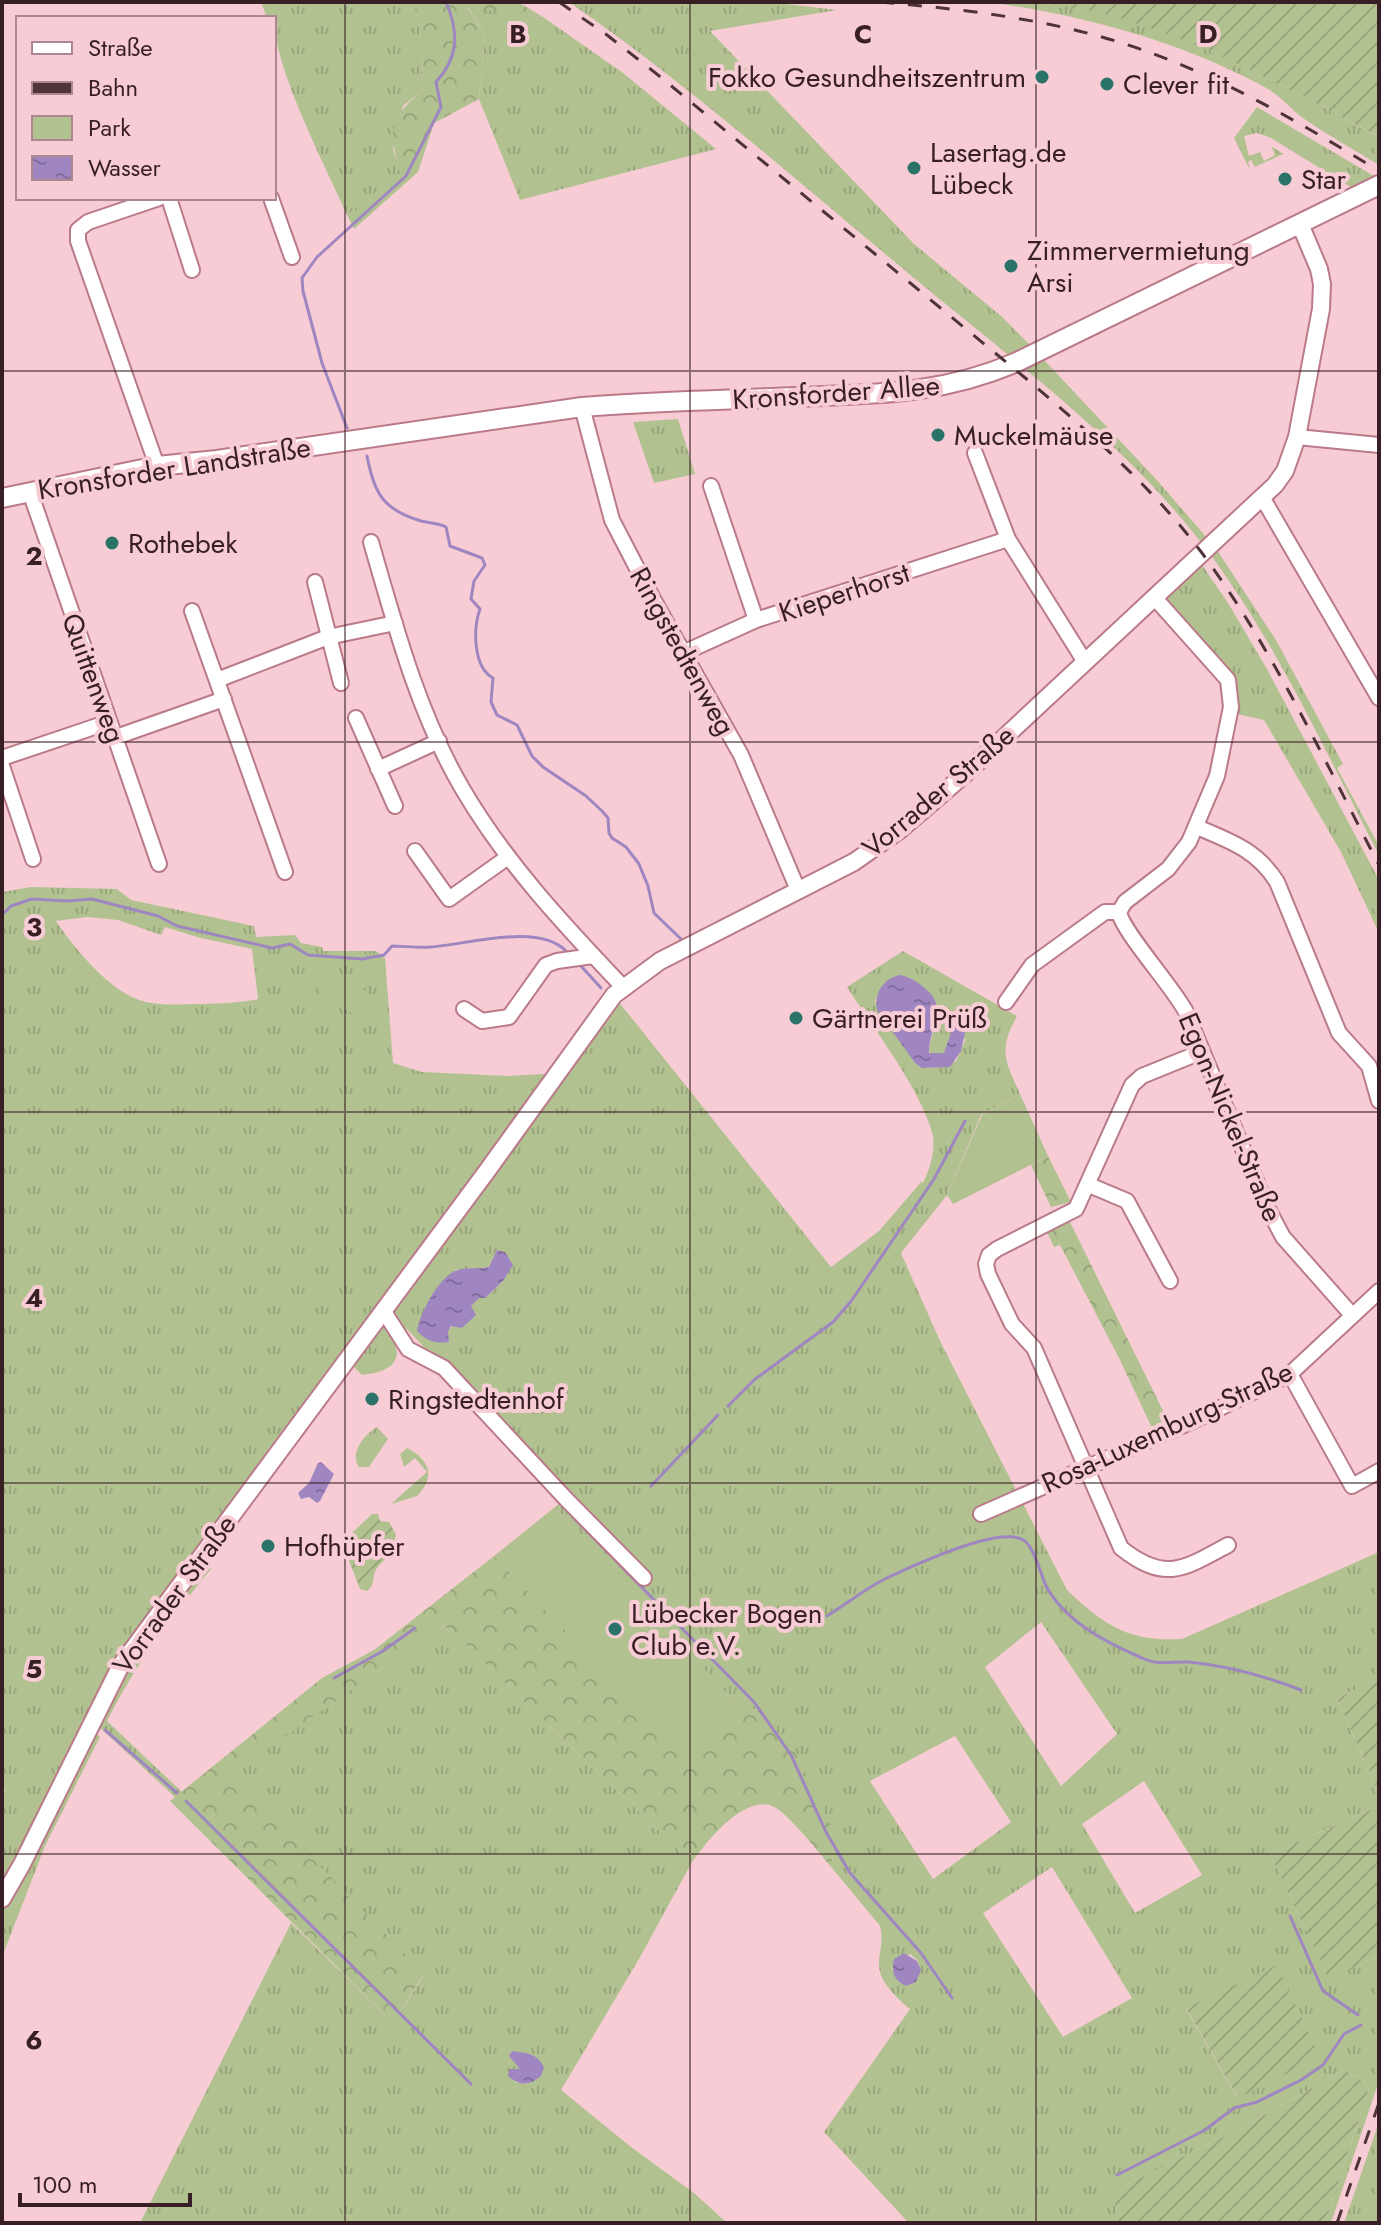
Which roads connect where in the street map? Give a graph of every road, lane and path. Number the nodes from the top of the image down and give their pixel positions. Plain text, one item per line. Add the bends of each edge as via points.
1 (1379, 185) edge
2 (153, 200) edge
3 (170, 200) edge
4 (272, 200) edge
5 (1300, 224) junction
6 (292, 257) dead end
7 (192, 270) dead end
8 (582, 407) junction
9 (1297, 437) junction
10 (347, 441) joint
11 (1379, 445) edge
12 (975, 453) dead end
13 (157, 466) junction
14 (711, 486) dead end
15 (30, 492) junction
16 (1262, 497) junction
17 (2, 498) edge
18 (1008, 539) junction
19 (371, 542) dead end
20 (315, 582) dead end
21 (1154, 597) junction
22 (192, 611) dead end
23 (756, 620) junction
24 (395, 623) junction
25 (328, 637) junction
26 (683, 653) junction
27 (1085, 662) junction
28 (217, 680) junction
29 (341, 683) dead end
30 (1379, 698) edge
31 (224, 699) junction
32 (356, 718) dead end
33 (109, 722) junction
34 (116, 737) junction
35 (439, 741) junction
36 (2, 758) edge
37 (2, 766) edge
38 (378, 769) junction
39 (395, 806) dead end
40 (1197, 827) junction
41 (415, 851) dead end
42 (508, 857) junction
43 (33, 859) dead end
44 (159, 864) dead end
45 (285, 872) dead end
46 (798, 890) junction
47 (1119, 912) junction
48 (593, 956) junction
49 (623, 987) junction
50 (1006, 1002) dead end
51 (464, 1009) dead end
52 (1201, 1052) junction
53 (1379, 1101) edge
54 (1089, 1185) junction
55 (1170, 1281) dead end
56 (1379, 1291) edge
57 (383, 1310) junction
58 (1352, 1315) junction
59 (1290, 1374) junction
60 (1087, 1465) junction
61 (1379, 1471) edge
62 (981, 1514) dead end
63 (1228, 1545) dead end
64 (644, 1578) dead end
65 (2, 1899) edge

1 - 5 main road, Kronsforder Allee
2 - 13 street via 88,222 78,230 78,241
3 - 7 street
4 - 6 street
5 - 8 main road, Kronsforder Allee via 1017,362 958,384 868,395
5 - 9 street, Vorrader Straße via 1322,284
8 - 10 main road, Kronsforder Allee
8 - 26 street, Ringstedtenweg via 612,520
9 - 11 street
9 - 16 street, Vorrader Straße via 1285,471
10 - 13 main road, Kronsforder Landstraße
12 - 18 street
13 - 15 main road, Kronsforder Landstraße
14 - 23 street
15 - 17 main road, Kronsforder Landstraße
15 - 33 street, Quittenweg
16 - 21 street, Vorrader Straße
16 - 30 street
18 - 23 street, Kieperhorst
18 - 27 street
19 - 24 street
20 - 25 street
21 - 27 street, Vorrader Straße
21 - 40 street via 1228,680 1231,707 1217,776
22 - 28 street
23 - 26 street, Kieperhorst
24 - 25 street
24 - 35 street
25 - 28 street
25 - 29 street
26 - 46 street, Ringstedtenweg via 741,755
27 - 46 street, Vorrader Straße via 901,829 854,862
28 - 31 street
31 - 34 street
31 - 45 street
32 - 38 street
33 - 34 street, Quittenweg
33 - 36 street
34 - 44 street, Quittenweg
35 - 38 street
35 - 42 street via 461,787
37 - 43 street
38 - 39 street
40 - 47 street via 1168,869
40 - 53 street via 1266,864 1339,1033 1369,1066
41 - 42 street via 449,899
42 - 48 street
46 - 49 street, Vorrader Straße via 660,961
47 - 50 street via 1105,912 1032,965
47 - 52 street, Egon-Nickel-Straße via 1179,999
48 - 49 street
48 - 51 street via 546,965 509,1017 482,1021
49 - 57 street, Vorrader Straße
52 - 54 street via 1132,1085
52 - 58 street, Egon-Nickel-Straße via 1283,1237
54 - 55 street via 1127,1201
54 - 60 street via 1076,1209 997,1249 986,1264 1008,1318 1034,1348
56 - 58 street, Rosa-Luxemburg-Straße
57 - 64 street via 408,1349 444,1368
57 - 65 street, Vorrader Straße via 121,1665
58 - 59 street, Rosa-Luxemburg-Straße
59 - 60 street, Rosa-Luxemburg-Straße
59 - 61 street via 1352,1486
60 - 62 street, Rosa-Luxemburg-Straße
60 - 63 street via 1121,1548 1133,1557 1166,1571 1182,1569

